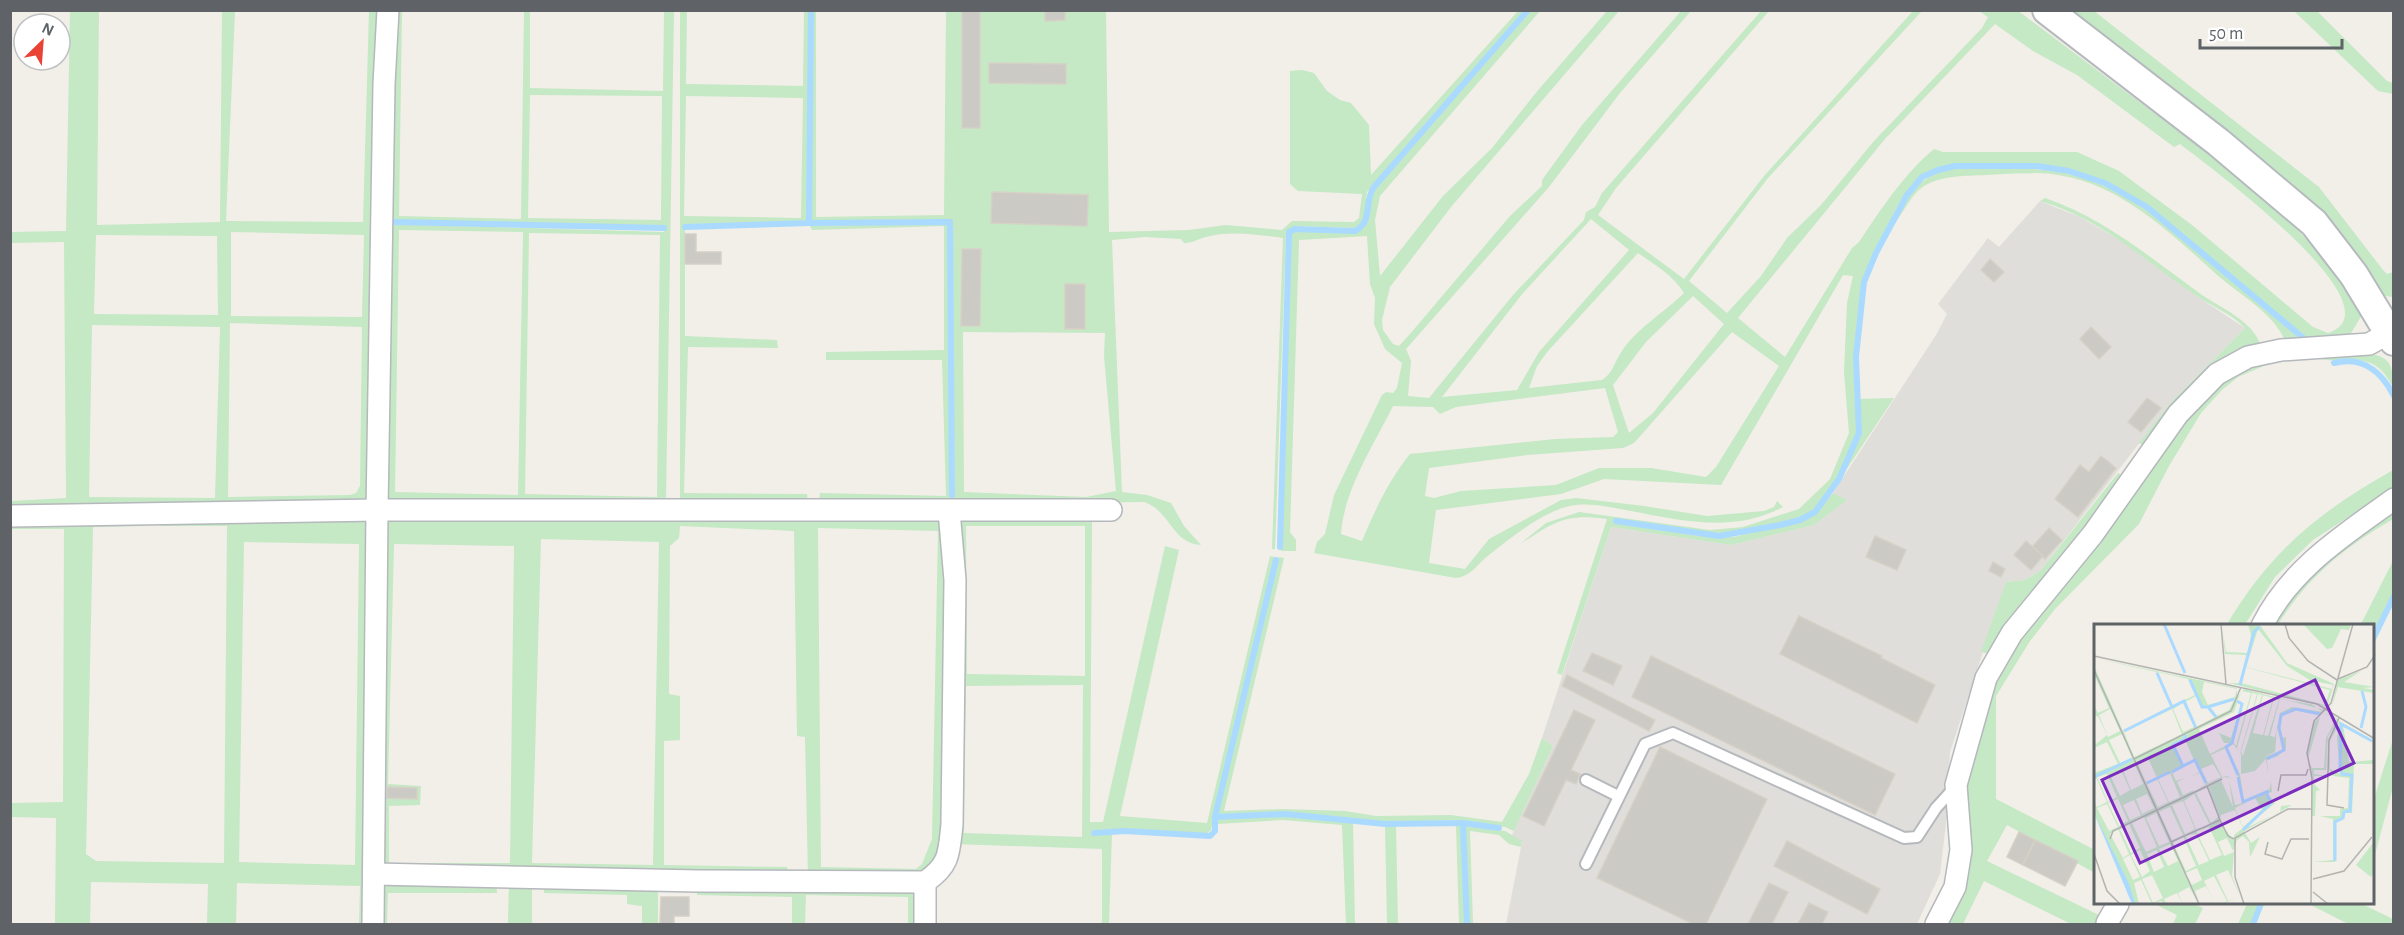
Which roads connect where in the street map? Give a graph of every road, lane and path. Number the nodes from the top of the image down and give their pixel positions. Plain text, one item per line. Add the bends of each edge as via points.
1 (388, 10) edge
2 (2047, 10) edge
3 (2392, 335) edge
4 (2394, 499) edge
5 (377, 510) junction
6 (1111, 510) dead end
7 (949, 511) junction
8 (10, 516) edge
9 (2263, 624) edge
10 (1586, 780) dead end
11 (1956, 785) junction
12 (1618, 796) junction
13 (1586, 864) dead end
14 (375, 874) junction
15 (925, 882) junction
16 (2117, 905) edge
17 (374, 924) edge
18 (925, 924) edge
19 (1936, 924) edge
20 (2107, 924) edge

1 - 5 street
2 - 3 main road via 2218,142 2314,224 2354,275
3 - 11 street via 2369,344 2281,350 2248,357 2217,374 2178,414 2093,534 1997,658 1974,712
4 - 9 street via 2305,566 2282,592
5 - 7 street
5 - 8 street
5 - 14 street
6 - 7 street
7 - 15 street via 955,580 952,824 947,860 941,872
10 - 12 lane
11 - 12 lane via 1917,837 1904,838 1673,733 1645,744
11 - 19 street via 1961,850 1955,887
12 - 13 lane
14 - 15 street
14 - 17 street
15 - 18 street
16 - 20 street

